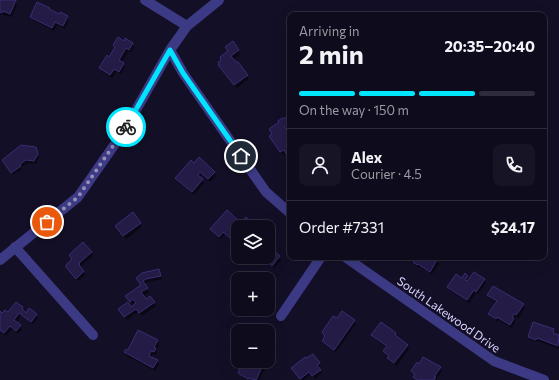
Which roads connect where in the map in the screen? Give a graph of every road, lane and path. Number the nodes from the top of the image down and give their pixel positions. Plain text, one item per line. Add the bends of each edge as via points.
1 (145, 0) edge
2 (219, 0) edge
3 (187, 26) junction
4 (170, 50) junction
5 (287, 210) edge
6 (15, 247) junction
7 (0, 260) edge
8 (319, 260) edge
9 (349, 260) edge
10 (281, 316) dead end
11 (93, 335) dead end
12 (544, 380) edge

1 - 3 street
2 - 3 street
3 - 4 street
4 - 5 street via 183,73 266,192
4 - 6 street via 124,131 78,197
6 - 7 street
6 - 11 street
8 - 10 street
9 - 12 street, South Lakewood Drive via 494,362

